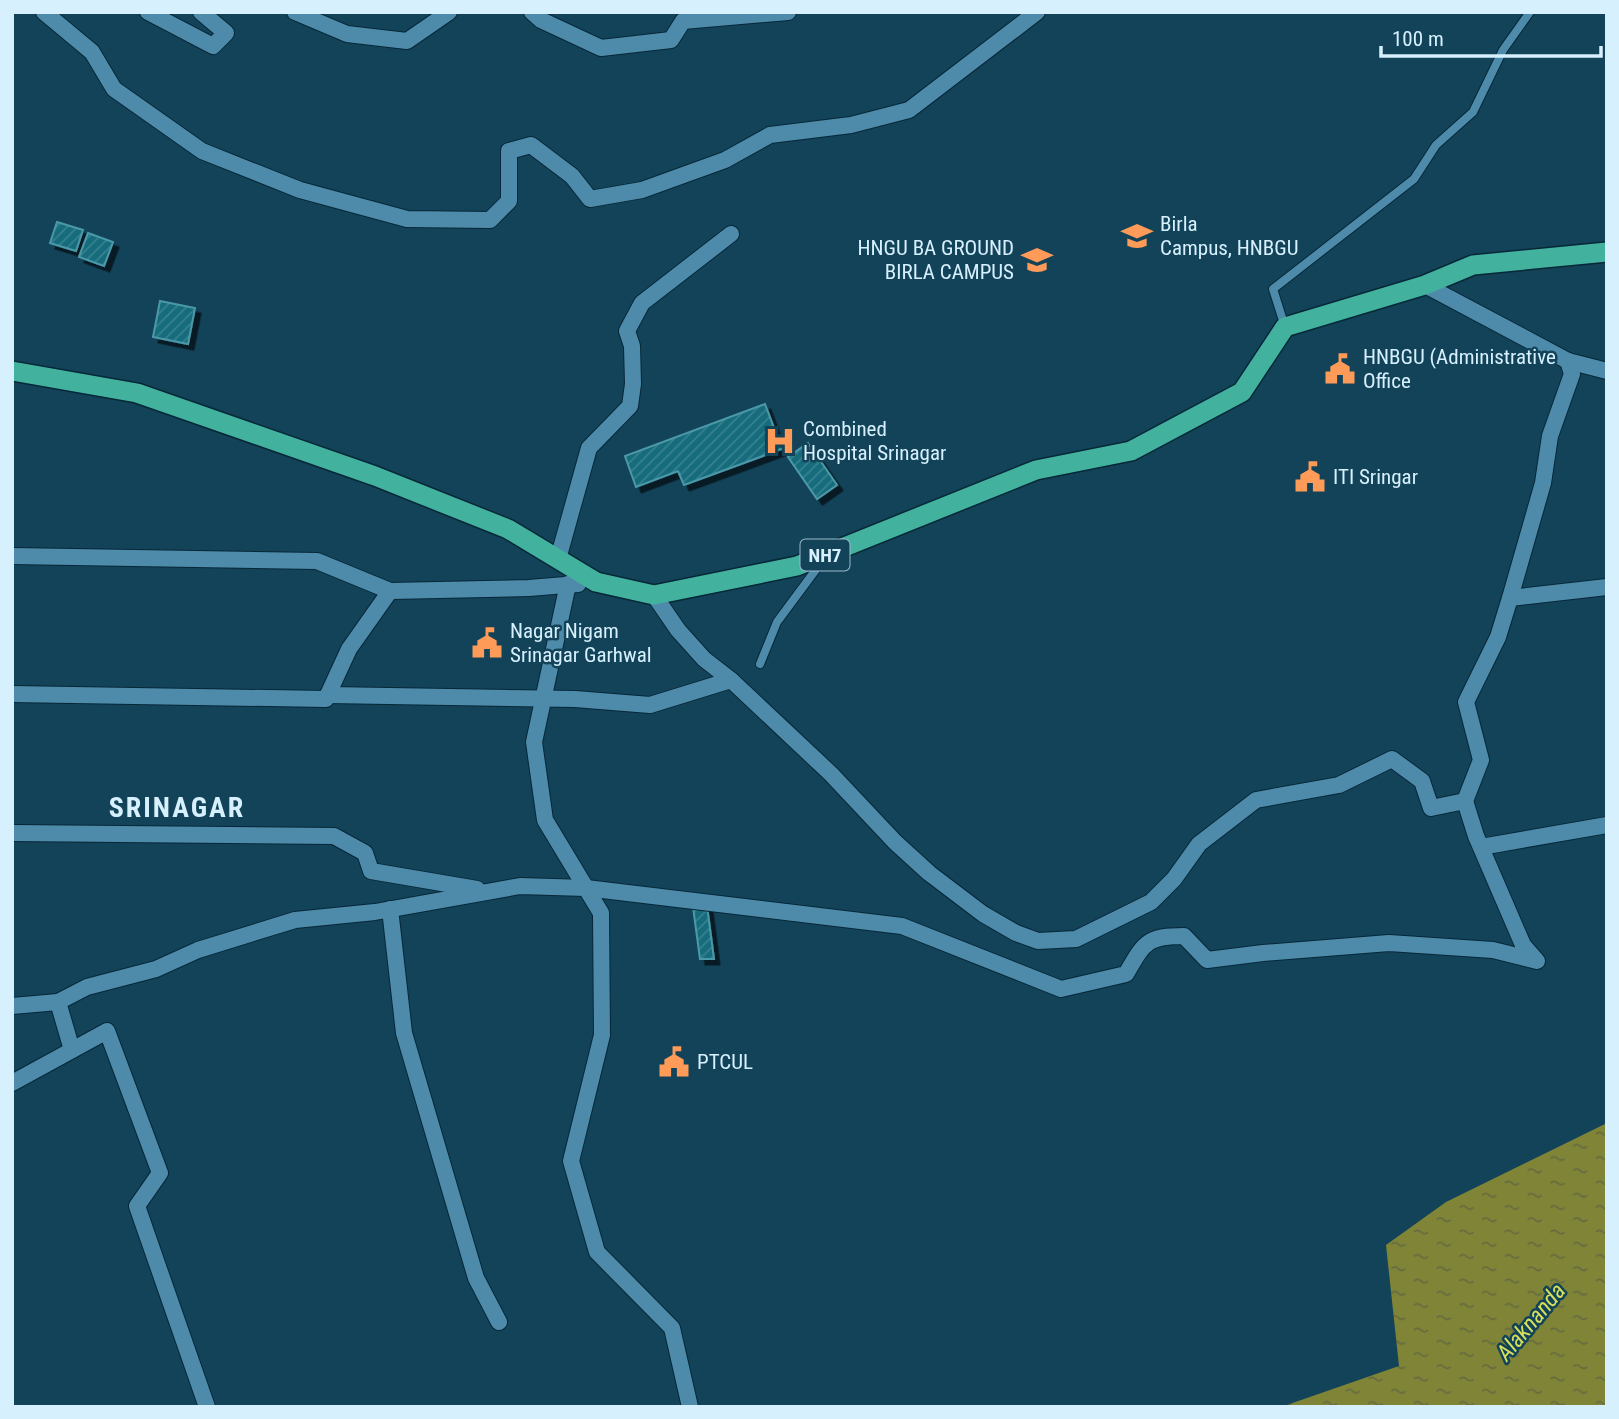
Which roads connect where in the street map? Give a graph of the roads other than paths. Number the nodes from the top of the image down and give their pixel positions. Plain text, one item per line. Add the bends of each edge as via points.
1 (44, 12) edge
2 (148, 12) edge
3 (201, 12) edge
4 (295, 12) edge
5 (449, 12) edge
6 (532, 12) edge
7 (788, 12) edge
8 (1037, 12) edge
9 (1530, 12) edge
10 (731, 234) dead end
11 (1607, 252) edge
12 (1425, 285) junction
13 (1285, 327) junction
14 (1568, 361) junction
15 (1607, 371) edge
16 (13, 374) edge
17 (828, 554) junction
18 (12, 556) edge
19 (558, 559) junction
20 (596, 582) junction
21 (568, 584) junction
22 (1607, 587) edge
23 (390, 591) junction
24 (654, 595) junction
25 (1510, 598) junction
26 (760, 664) dead end
27 (731, 680) junction
28 (12, 694) edge
29 (328, 695) junction
30 (544, 698) junction
31 (1465, 801) junction
32 (1607, 825) edge
33 (12, 833) edge
34 (1481, 847) junction
35 (586, 888) junction
36 (490, 891) junction
37 (390, 909) junction
38 (58, 1002) junction
39 (12, 1006) edge
40 (72, 1050) junction
41 (12, 1083) edge
42 (499, 1322) dead end
43 (207, 1407) edge
44 (690, 1407) edge

1 - 8 street via 92,52 114,89 202,151 300,190 408,219 490,220 509,201 509,151 531,145 572,176 590,199 642,190 725,160 770,135 851,125 909,110
2 - 3 street via 213,46 226,33
4 - 5 street via 347,34 407,41
6 - 7 street via 601,48 671,40 683,21
9 - 13 lane via 1503,50 1473,112 1436,145 1414,179 1273,289
10 - 19 street via 642,303 637,312 627,331 632,346 630,406 589,448
11 - 12 highway via 1474,265
12 - 13 highway
12 - 14 street
13 - 17 highway, NH7 via 1242,392 1131,450 1036,470
14 - 15 street
14 - 25 street via 1572,374 1550,436 1543,483
16 - 19 highway, NH7 via 137,393 399,485 508,529
17 - 24 highway, NH7 via 797,566
17 - 26 lane via 778,622
18 - 23 street via 317,561
19 - 20 highway, NH7
20 - 21 street
20 - 24 highway, NH7
21 - 23 street
21 - 30 street
22 - 25 street
23 - 29 street via 349,649
24 - 27 street via 704,659
25 - 31 street via 1498,637 1466,702 1480,760
27 - 30 street via 650,705
27 - 31 street via 929,873 994,921 1038,942 1076,939 1151,902 1199,844 1256,800 1339,785 1392,759 1422,781 1431,808
28 - 29 street via 326,699
29 - 30 street
30 - 35 street via 534,742 545,820
31 - 34 street
32 - 34 street
33 - 36 street via 334,836 365,853 371,871
34 - 35 street via 1523,945 1537,961 1493,950 1389,943 1207,960 1184,936 1158,936 1142,948 1126,974 1061,989 902,926
35 - 36 street via 520,886
35 - 44 street via 601,913 602,1035 571,1161 597,1252 672,1328
36 - 37 street
37 - 38 street via 295,920 198,950 156,969 87,987
37 - 42 street via 404,1033 476,1278
38 - 39 street
38 - 40 street
40 - 41 street
40 - 43 street via 107,1031 160,1173 136,1206

